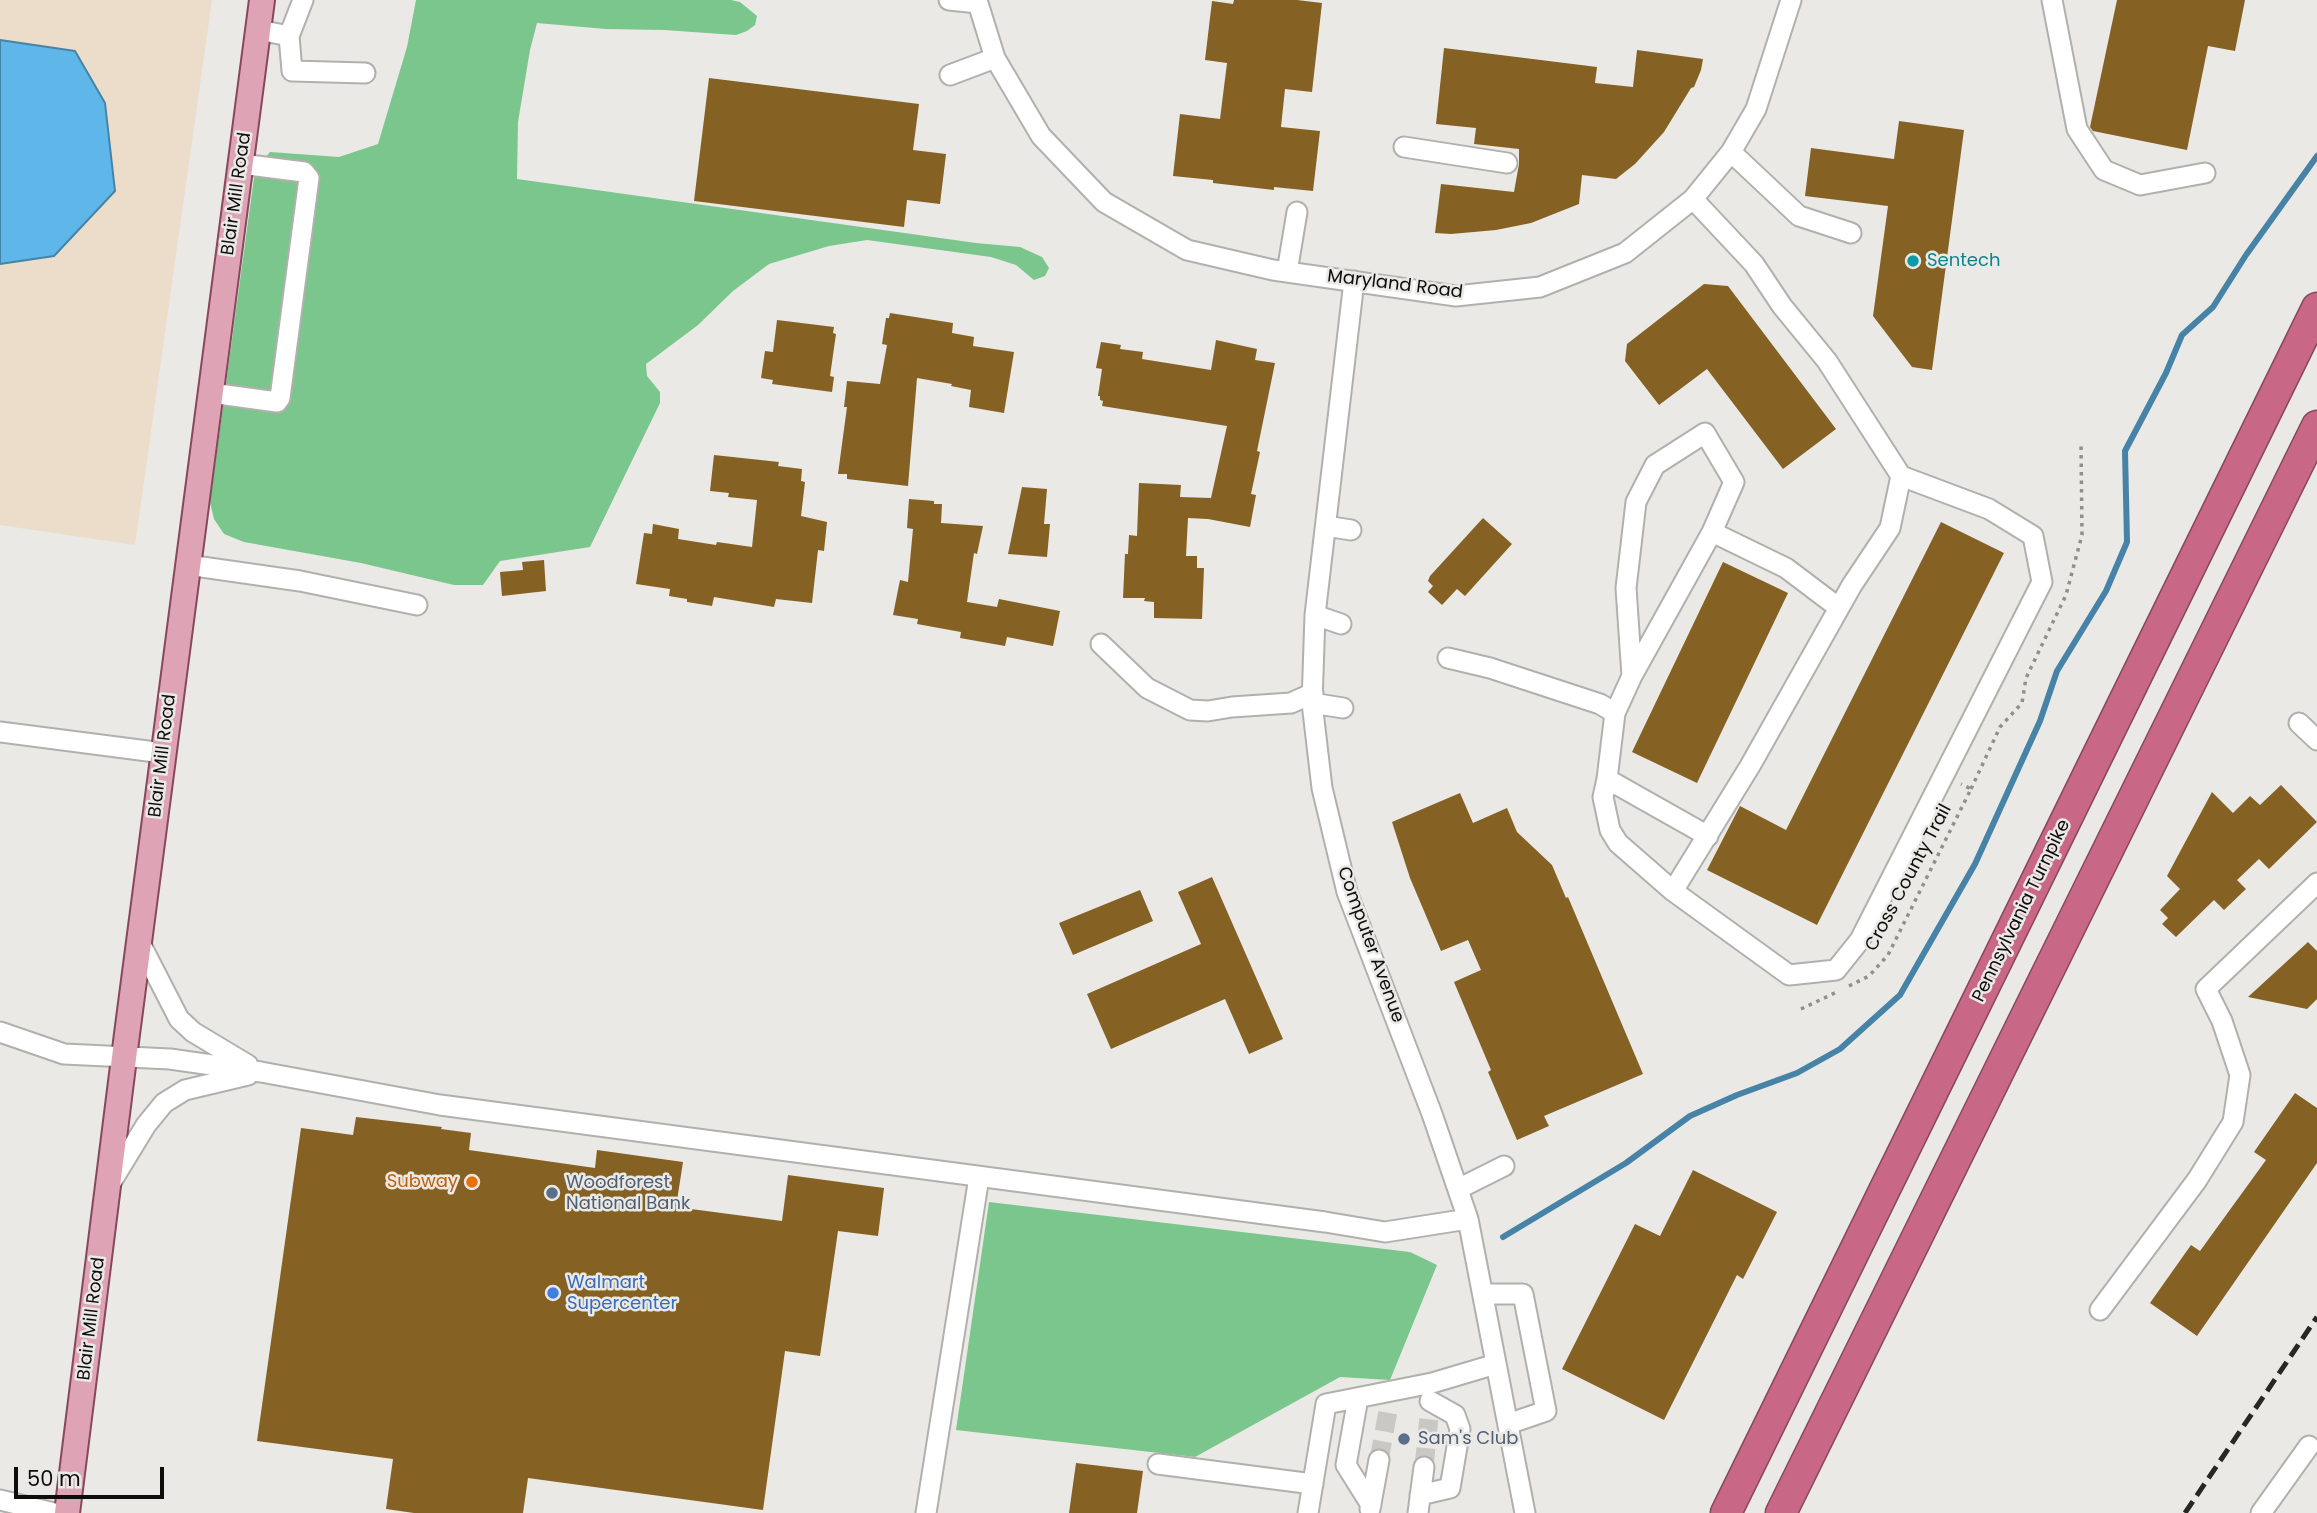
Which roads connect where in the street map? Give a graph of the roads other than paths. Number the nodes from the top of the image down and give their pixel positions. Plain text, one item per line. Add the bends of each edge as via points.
1 (262, 0) edge
2 (303, 0) edge
3 (949, 0) edge
4 (1791, 0) edge
5 (2052, 0) edge
6 (978, 2) edge
7 (259, 30) junction
8 (289, 36) junction
9 (995, 58) junction
10 (365, 73) dead end
11 (950, 75) dead end
12 (1404, 147) dead end
13 (1731, 152) junction
14 (1507, 163) dead end
15 (241, 164) junction
16 (2205, 173) dead end
17 (1693, 199) junction
18 (1297, 212) dead end
19 (1851, 233) dead end
20 (1287, 272) junction
21 (1354, 281) junction
22 (2317, 308) edge
23 (211, 393) junction
24 (2317, 426) edge
25 (1901, 476) junction
26 (1326, 526) junction
27 (1351, 530) dead end
28 (1712, 532) junction
29 (188, 565) junction
30 (417, 605) dead end
31 (1839, 608) junction
32 (1315, 615) junction
33 (1341, 624) dead end
34 (1101, 644) dead end
35 (1448, 659) dead end
36 (1632, 676) junction
37 (1312, 698) junction
38 (1343, 708) dead end
39 (1615, 713) junction
40 (2300, 723) dead end
41 (0, 732) edge
42 (2317, 740) edge
43 (163, 754) junction
44 (1607, 779) junction
45 (1708, 836) junction
46 (2317, 883) edge
47 (1673, 891) junction
48 (139, 942) junction
49 (0, 1032) edge
50 (124, 1058) junction
51 (261, 1072) junction
52 (1504, 1166) dead end
53 (979, 1177) junction
54 (108, 1188) junction
55 (1458, 1189) junction
56 (1468, 1219) junction
57 (1483, 1294) junction
58 (2100, 1310) dead end
59 (1496, 1364) junction
60 (1391, 1391) junction
61 (1358, 1398) junction
62 (1430, 1400) junction
63 (1388, 1411) tunnel mouth
64 (1508, 1424) junction
65 (2309, 1446) dead end
66 (1379, 1460) tunnel mouth
67 (1158, 1464) dead end
68 (1424, 1466) tunnel mouth
69 (1312, 1484) junction
70 (0, 1500) edge
71 (1419, 1504) edge
72 (1370, 1509) edge
73 (54, 1513) edge
74 (67, 1513) edge
75 (926, 1513) edge
76 (1308, 1513) edge
77 (1525, 1513) edge
78 (1726, 1513) edge
79 (1781, 1513) edge
80 (2261, 1513) edge

1 - 7 main road, Blair Mill Road
2 - 8 street
3 - 6 street
4 - 13 street, Maryland Road via 1756,109
5 - 16 street via 2077,129 2104,170 2140,185
6 - 9 street, Maryland Road
7 - 8 street
7 - 15 main road, Blair Mill Road
8 - 10 street via 292,71
9 - 11 street
9 - 20 street, Maryland Road via 1041,136 1104,202 1187,250
12 - 14 street
13 - 17 street, Maryland Road
13 - 19 street via 1799,216
15 - 23 main road, Blair Mill Road
15 - 23 street via 304,172 309,178 280,398 277,402
17 - 21 street, Maryland Road via 1625,253 1540,287 1456,296
17 - 25 street via 1754,264 1827,360
18 - 20 street
20 - 21 street, Maryland Road
21 - 26 street, Computer Avenue
22 - 78 highway, Pennsylvania Turnpike
23 - 29 main road, Blair Mill Road
24 - 79 highway
25 - 31 street via 1890,528
25 - 47 street via 1989,509 2033,536 2042,582 1860,940 1836,970 1789,975
26 - 27 street
26 - 32 street, Computer Avenue
28 - 31 street via 1786,568
28 - 36 street
28 - 36 street via 1734,482 1705,433 1655,465 1636,502 1626,588
29 - 30 street via 300,581
29 - 43 main road, Blair Mill Road
31 - 45 street
32 - 33 street
32 - 37 street, Computer Avenue
34 - 37 street via 1147,688 1190,710
35 - 39 street via 1490,668
36 - 39 street
37 - 38 street
37 - 55 street, Computer Avenue via 1322,788 1347,892
39 - 44 street
40 - 42 street
41 - 43 street
43 - 48 main road, Blair Mill Road
44 - 45 street
44 - 47 street via 1603,797 1610,830 1618,843
45 - 47 street
46 - 58 street via 2206,989 2240,1075 2232,1122 2197,1180
48 - 50 main road, Blair Mill Road
48 - 51 street via 179,1018 193,1032
49 - 50 street via 65,1054
50 - 51 street via 170,1059
50 - 54 main road, Blair Mill Road
51 - 53 street via 440,1105
51 - 54 street via 185,1090 164,1103
52 - 55 street
53 - 56 street via 1385,1232
53 - 75 street
54 - 74 main road, Blair Mill Road
55 - 56 street, Computer Avenue
56 - 57 street, Computer Avenue
57 - 59 street, Computer Avenue
57 - 64 street via 1522,1294 1546,1411
59 - 62 street
59 - 64 street, Computer Avenue
60 - 61 street
60 - 62 street
60 - 63 street
61 - 69 street via 1326,1405
61 - 72 street via 1346,1465
62 - 71 street via 1455,1416 1460,1429 1450,1488
64 - 77 street, Computer Avenue
65 - 80 street
66 - 72 street
67 - 69 street
68 - 71 street
69 - 76 street
70 - 73 street

